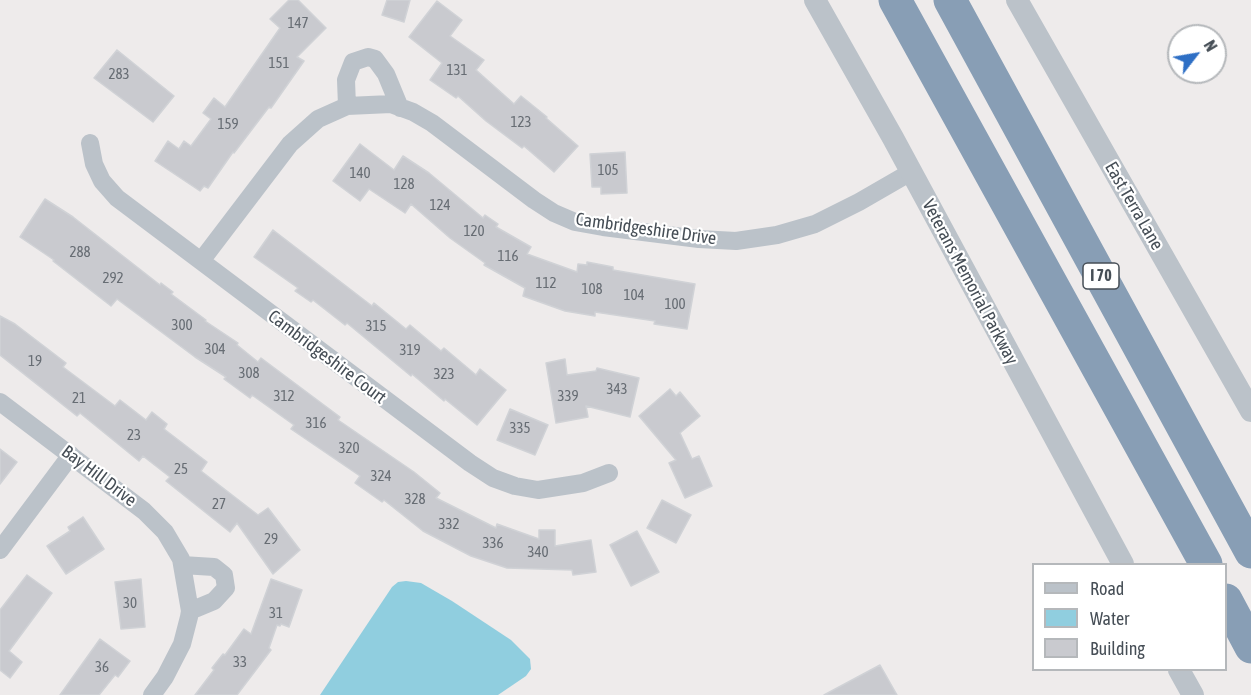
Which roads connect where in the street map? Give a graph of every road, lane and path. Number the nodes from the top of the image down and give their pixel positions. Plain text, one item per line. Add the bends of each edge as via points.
1 (815, 0) edge
2 (895, 0) edge
3 (950, 0) edge
4 (1017, 0) edge
5 (347, 106) junction
6 (400, 108) junction
7 (90, 143) dead end
8 (911, 172) junction
9 (201, 261) junction
10 (0, 402) edge
11 (1251, 411) edge
12 (71, 455) junction
13 (609, 473) dead end
14 (0, 550) edge
15 (1251, 552) edge
16 (1122, 563) edge
17 (1205, 563) edge
18 (182, 565) junction
19 (1227, 602) edge
20 (190, 611) junction
21 (1251, 647) edge
22 (1180, 671) edge
23 (152, 695) edge
24 (1193, 695) edge

1 - 8 street, Veterans Memorial Parkway
2 - 17 highway, I 70
3 - 15 highway, I 70
4 - 11 street, East Terra Lane
5 - 6 street, Cambridgeshire Drive via 391,104
5 - 6 street via 346,80 353,62 368,57 375,59 387,74
5 - 9 street, Cambridgeshire Drive via 318,119 290,144
6 - 8 street, Cambridgeshire Drive via 432,123 554,213 574,222 678,237 736,241 777,235 815,224
7 - 9 street, Cambridgeshire Court via 102,181 117,198
8 - 16 street, Veterans Memorial Parkway
9 - 13 street, Cambridgeshire Court via 493,478 538,490 582,483
10 - 12 street, Bay Hill Drive
12 - 14 street
12 - 18 street, Bay Hill Drive via 144,511 165,532
18 - 20 street, Bay Hill Drive
18 - 20 street via 214,567 224,575 226,588 214,601
19 - 21 highway
20 - 23 street, Bay Hill Drive via 182,644
22 - 24 street

